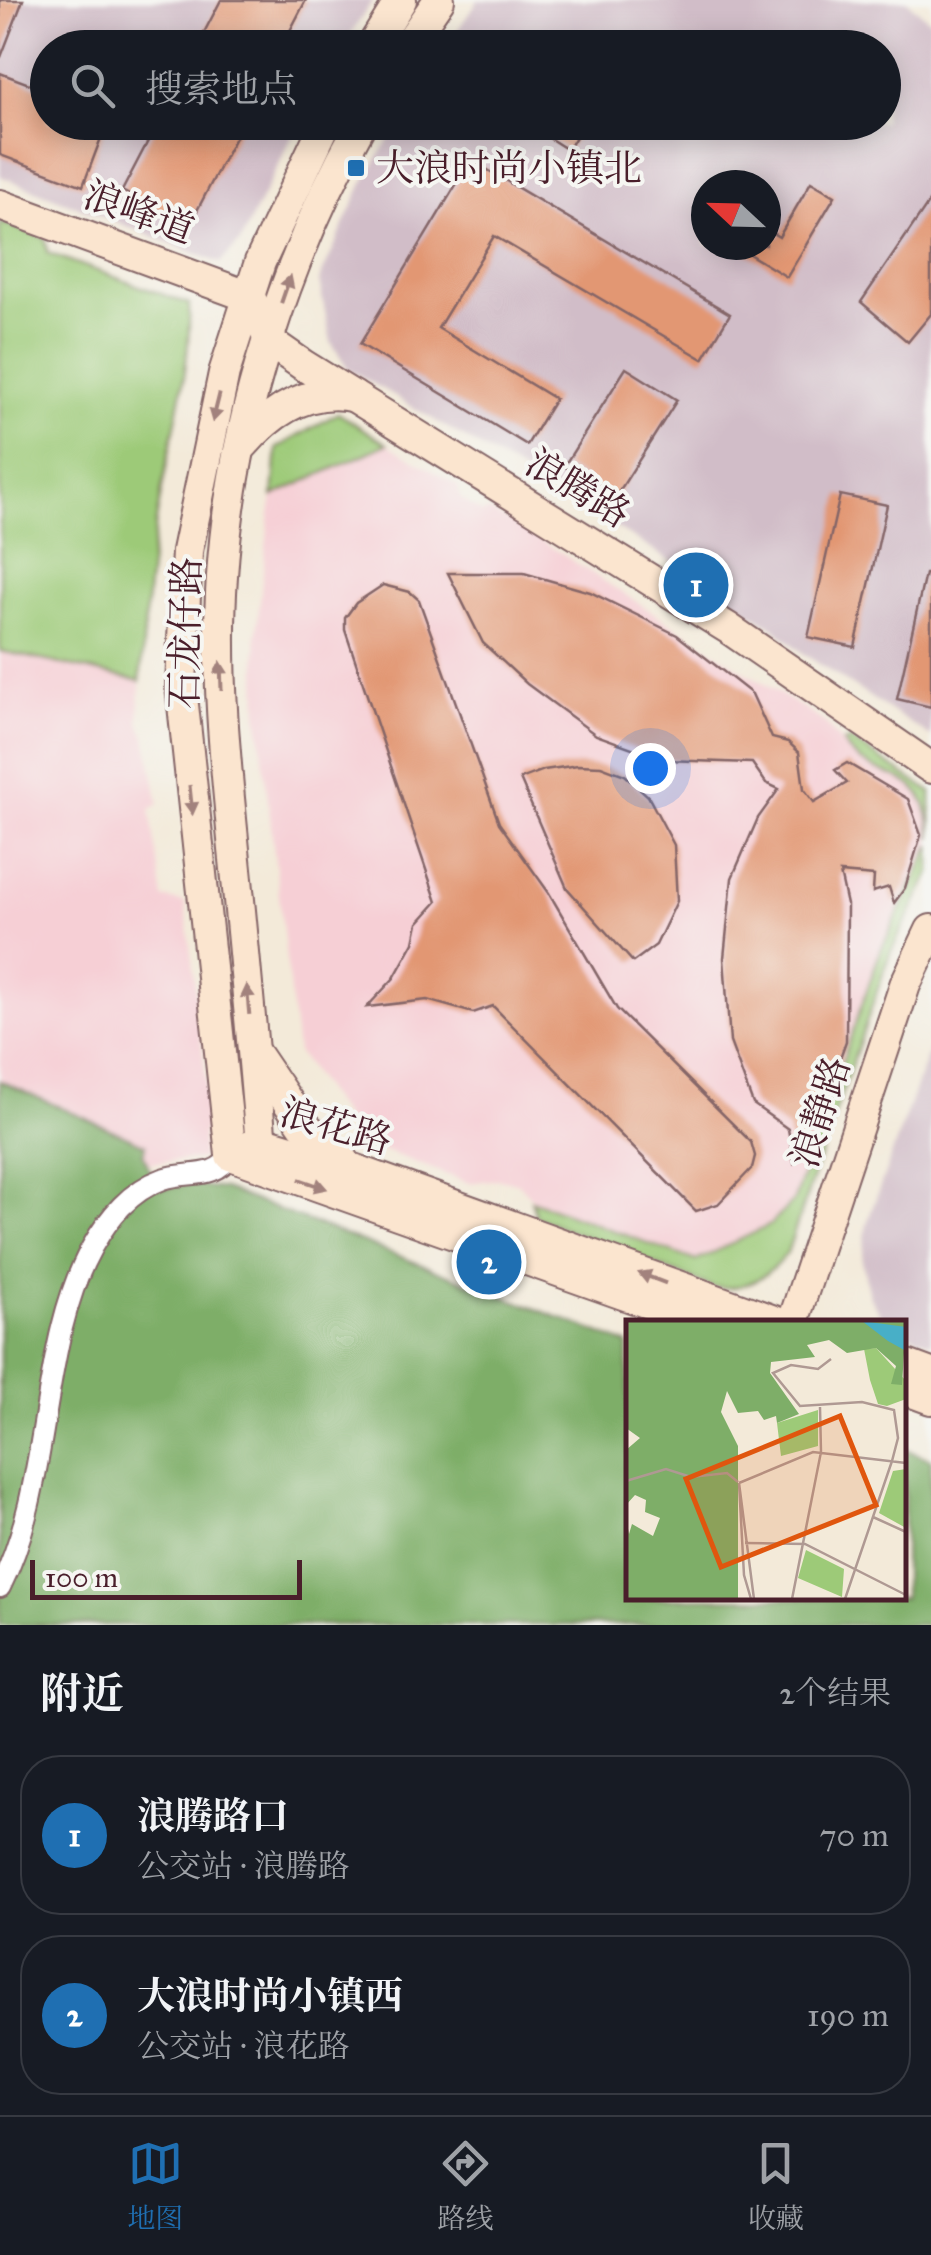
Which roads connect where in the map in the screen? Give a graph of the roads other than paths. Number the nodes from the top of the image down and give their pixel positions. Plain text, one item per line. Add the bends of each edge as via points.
1 (401, 0) edge
2 (439, 0) edge
3 (382, 30) edge
4 (418, 30) edge
5 (317, 140) edge
6 (353, 140) edge
7 (0, 205) edge
8 (250, 297) junction
9 (270, 342) junction
10 (354, 396) junction
11 (244, 444) junction
12 (931, 768) edge
13 (931, 930) edge
14 (253, 1050) junction
15 (262, 1154) junction
16 (231, 1155) junction
17 (354, 1169) junction
18 (697, 1320) edge
19 (771, 1320) edge
20 (794, 1320) edge
21 (906, 1365) edge
22 (931, 1374) edge
23 (906, 1391) edge
24 (931, 1399) edge
25 (0, 1587) edge

1 - 3 main road
2 - 4 main road
5 - 8 main road, 石龙仔路
9 -> 6 main road, 石龙仔路 via 313,220
7 - 8 main road, 浪峰道
8 - 9 main road
8 -> 16 main road, 石龙仔路 via 197,490 180,645 189,788
9 - 10 main road, 浪腾路
9 - 11 main road, 石龙仔路
10 - 11 main road via 306,397 274,414
10 - 12 main road, 浪腾路 via 728,628
14 -> 11 main road, 石龙仔路 via 220,645 225,542
13 - 20 main road, 浪静路 via 905,985
14 - 15 main road, 石龙仔路
14 - 17 main road via 304,1124
15 - 16 main road, 浪花路
15 - 17 main road, 浪花路
15 -> 18 main road, 浪花路
16 - 25 street via 216,1171 174,1176 138,1191 92,1248 72,1294 26,1519
19 -> 17 main road, 浪花路
21 - 22 main road
23 - 24 main road

